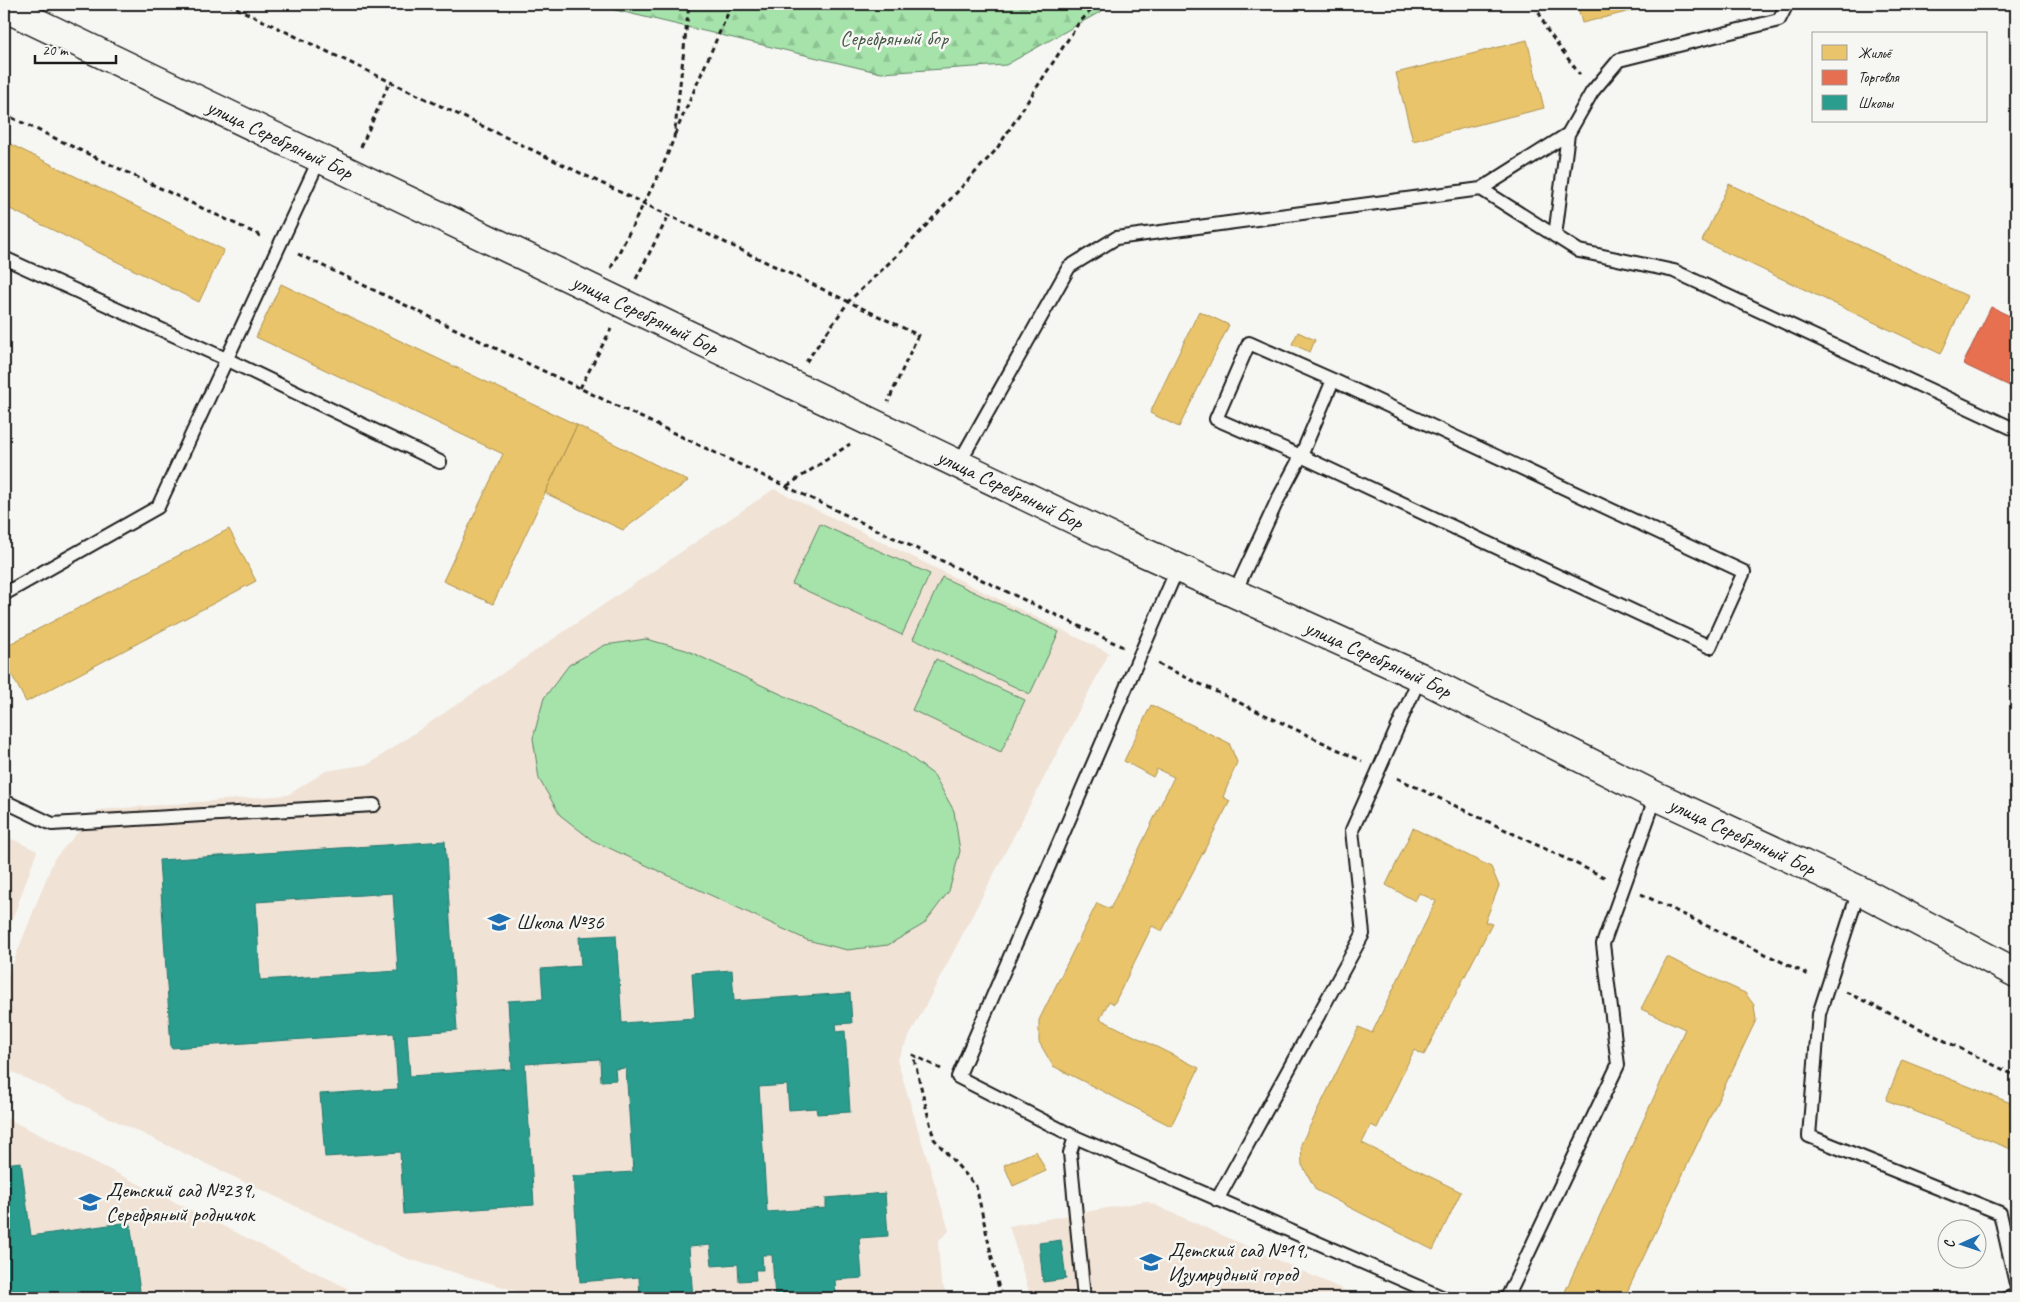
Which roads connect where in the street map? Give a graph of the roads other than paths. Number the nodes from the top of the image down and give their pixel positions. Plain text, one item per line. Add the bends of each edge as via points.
1 (1787, 4) edge
2 (4, 7) edge
3 (1568, 134) junction
4 (320, 158) junction
5 (1481, 190) junction
6 (1555, 236) junction
7 (4, 258) edge
8 (226, 359) junction
9 (1333, 380) junction
10 (2016, 430) edge
11 (1301, 456) junction
12 (440, 462) dead end
13 (958, 463) junction
14 (1178, 566) junction
15 (1235, 592) junction
16 (4, 594) edge
17 (1420, 677) junction
18 (1656, 796) junction
19 (4, 801) edge
20 (374, 805) dead end
21 (1859, 890) junction
22 (2016, 974) edge
23 (1074, 1137) junction
24 (1217, 1200) junction
25 (2016, 1284) edge
26 (2016, 1295) edge
27 (1084, 1298) edge
28 (1444, 1298) edge
29 (1507, 1298) edge
30 (2008, 1298) edge

1 - 3 lane via 1779,20 1619,60 1592,92
2 - 4 street, улица Серебряный Бор
3 - 5 lane
3 - 6 lane
4 - 8 lane
4 - 13 street, улица Серебряный Бор
5 - 6 lane
5 - 13 lane via 1116,238 1070,267
6 - 10 lane via 1580,251 1674,271
7 - 8 lane
8 - 12 lane
8 - 16 lane via 158,507
9 - 11 lane
9 - 11 lane via 1249,344 1216,419
9 - 11 lane via 1744,572 1710,647
11 - 15 lane
13 - 14 street, улица Серебряный Бор
14 - 15 street, улица Серебряный Бор
14 - 23 lane via 958,1077
15 - 17 street, улица Серебряный Бор
17 - 18 street, улица Серебряный Бор
17 - 24 lane via 1352,830 1363,934
18 - 21 street, улица Серебряный Бор
18 - 29 lane via 1603,944 1618,1065
19 - 20 lane via 52,824
21 - 22 street, улица Серебряный Бор
21 - 25 lane via 1818,1014 1810,1136 2000,1213
23 - 24 lane
23 - 27 lane via 1070,1153
24 - 28 lane
26 - 30 lane

